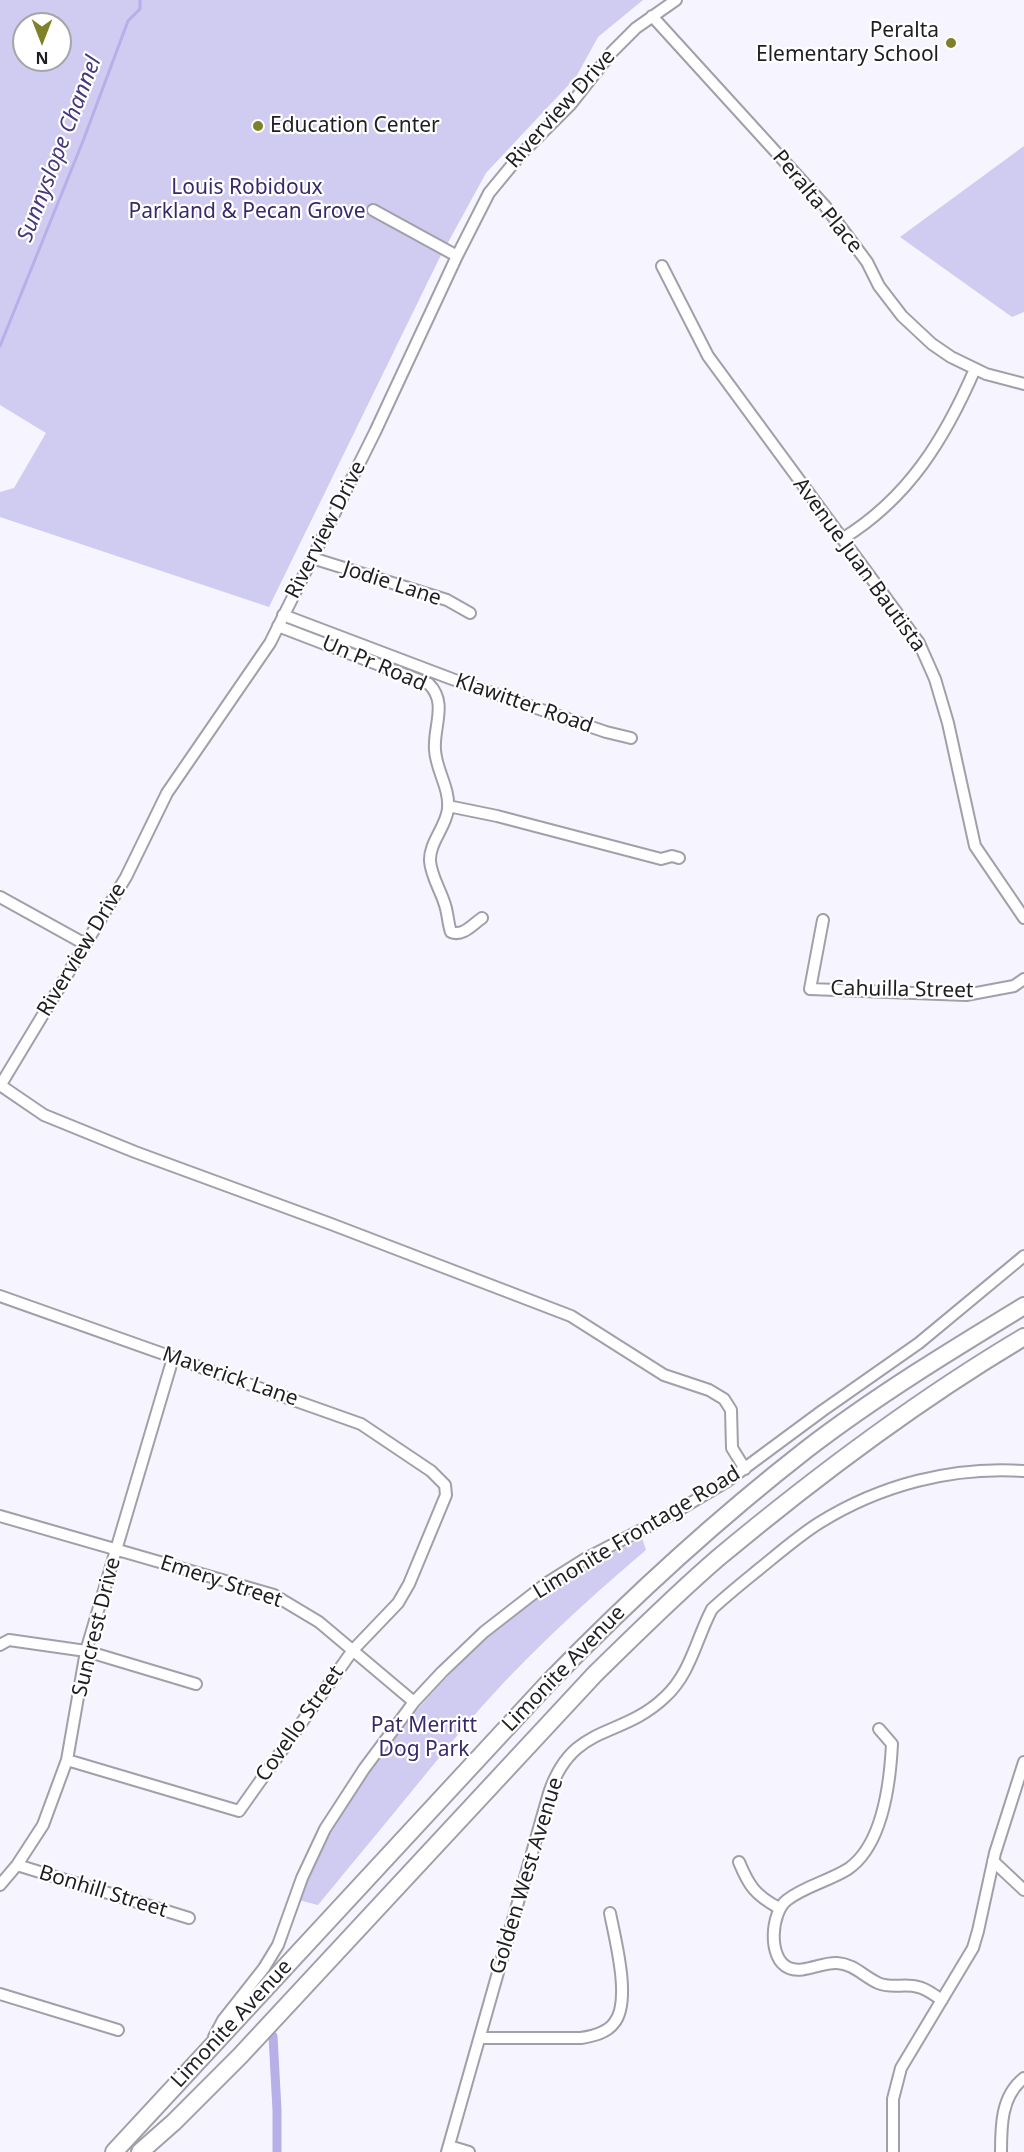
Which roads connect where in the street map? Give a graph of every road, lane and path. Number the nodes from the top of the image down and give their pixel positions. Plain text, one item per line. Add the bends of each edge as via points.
1 (676, 0) edge
2 (652, 16) junction
3 (373, 210) dead end
4 (457, 256) junction
5 (662, 266) dead end
6 (975, 369) junction
7 (1024, 384) edge
8 (842, 538) junction
9 (312, 558) junction
10 (470, 613) dead end
11 (283, 615) junction
12 (278, 626) junction
13 (437, 674) junction
14 (432, 686) junction
15 (631, 738) dead end
16 (448, 806) junction
17 (679, 858) dead end
18 (0, 897) edge
19 (482, 918) dead end
20 (1024, 918) edge
21 (824, 921) dead end
22 (85, 944) junction
23 (1024, 979) edge
24 (0, 1085) edge
25 (1024, 1256) edge
26 (0, 1296) edge
27 (1024, 1306) edge
28 (1024, 1337) edge
29 (173, 1358) junction
30 (745, 1468) junction
31 (1024, 1471) edge
32 (446, 1485) joint
33 (0, 1516) edge
34 (117, 1549) junction
35 (0, 1645) edge
36 (352, 1650) junction
37 (86, 1651) junction
38 (196, 1684) dead end
39 (414, 1702) junction
40 (879, 1729) dead end
41 (67, 1760) junction
42 (1024, 1762) edge
43 (993, 1861) junction
44 (739, 1862) dead end
45 (17, 1865) junction
46 (0, 1886) edge
47 (1024, 1890) edge
48 (778, 1908) junction
49 (610, 1913) dead end
50 (189, 1918) dead end
51 (0, 1994) edge
52 (942, 2000) junction
53 (118, 2030) dead end
54 (480, 2038) junction
55 (206, 2053) junction
56 (1024, 2078) edge
57 (448, 2149) edge
58 (114, 2152) edge
59 (140, 2152) edge
60 (469, 2152) edge
61 (893, 2152) edge
62 (1001, 2152) edge

1 - 2 street, Riverview Drive
2 - 4 street, Riverview Drive via 612,52 571,104 504,173 489,193
2 - 6 street, Peralta Place via 825,206 902,316 932,344
3 - 4 street
4 - 9 street, Riverview Drive
5 - 8 street, Avenue Juan Bautista via 708,356
6 - 7 street, Peralta Place
6 - 8 street via 941,439 911,480 870,520
8 - 20 street, Avenue Juan Bautista via 919,642 948,723 975,846
9 - 10 street, Jodie Lane via 447,600
9 - 11 street, Riverview Drive
11 - 12 street, Riverview Drive
11 - 13 street, Klawitter Road
12 - 14 street, Un Pr Road
12 - 22 street, Riverview Drive via 167,793 126,877
13 - 14 street
13 - 15 street, Klawitter Road
14 - 16 street, Un Pr Road via 439,703 435,750
16 - 17 street via 661,859
16 - 19 street, Un Pr Road via 430,860 449,929 457,934
18 - 22 street
21 - 23 street, Cahuilla Street via 810,989 966,995 1014,986
22 - 24 street, Riverview Drive
24 - 30 street via 44,1115 135,1152 571,1316 664,1375 724,1399 731,1410 732,1448
25 - 30 street, Limonite Frontage Road via 919,1343
26 - 29 street, Maverick Lane
27 - 55 main road, Limonite Avenue via 936,1359 808,1449 652,1581 550,1681
28 - 59 main road, Limonite Avenue via 845,1457 717,1559 657,1613 595,1674 240,2056
29 - 32 street, Maverick Lane via 361,1424
29 - 34 street, Suncrest Drive
30 - 39 street, Limonite Frontage Road via 692,1503 547,1583 484,1632
31 - 54 street, Golden West Avenue via 939,1475 900,1485 820,1523 712,1609 688,1668 667,1696 635,1720 584,1742 562,1763 549,1793
32 - 36 street, Covello Street via 446,1495 409,1584 398,1603
33 - 34 street, Emery Street
34 - 36 street, Emery Street via 274,1595 319,1622
34 - 37 street, Suncrest Drive
35 - 37 street via 9,1640
36 - 39 street, Emery Street
36 - 41 street, Covello Street via 239,1810
37 - 38 street
37 - 41 street, Suncrest Drive
39 - 55 street, Limonite Frontage Road via 325,1829 302,1878 278,1946 223,2020
40 - 48 street via 892,1744 891,1772 884,1806 863,1857
41 - 45 street, Suncrest Drive via 43,1825
42 - 43 street
43 - 47 street
43 - 52 street via 976,1940
44 - 48 street via 757,1894
45 - 46 street, Suncrest Drive
45 - 50 street, Bonhill Street
48 - 52 street via 776,1952 788,1968 843,1964 876,1982 919,1986
49 - 54 street via 622,2005 614,2023 597,2035 581,2038
51 - 53 street
52 - 61 street via 901,2068 893,2099
54 - 57 street, Golden West Avenue
55 - 58 main road, Limonite Avenue
56 - 62 street via 1006,2102
57 - 60 street

